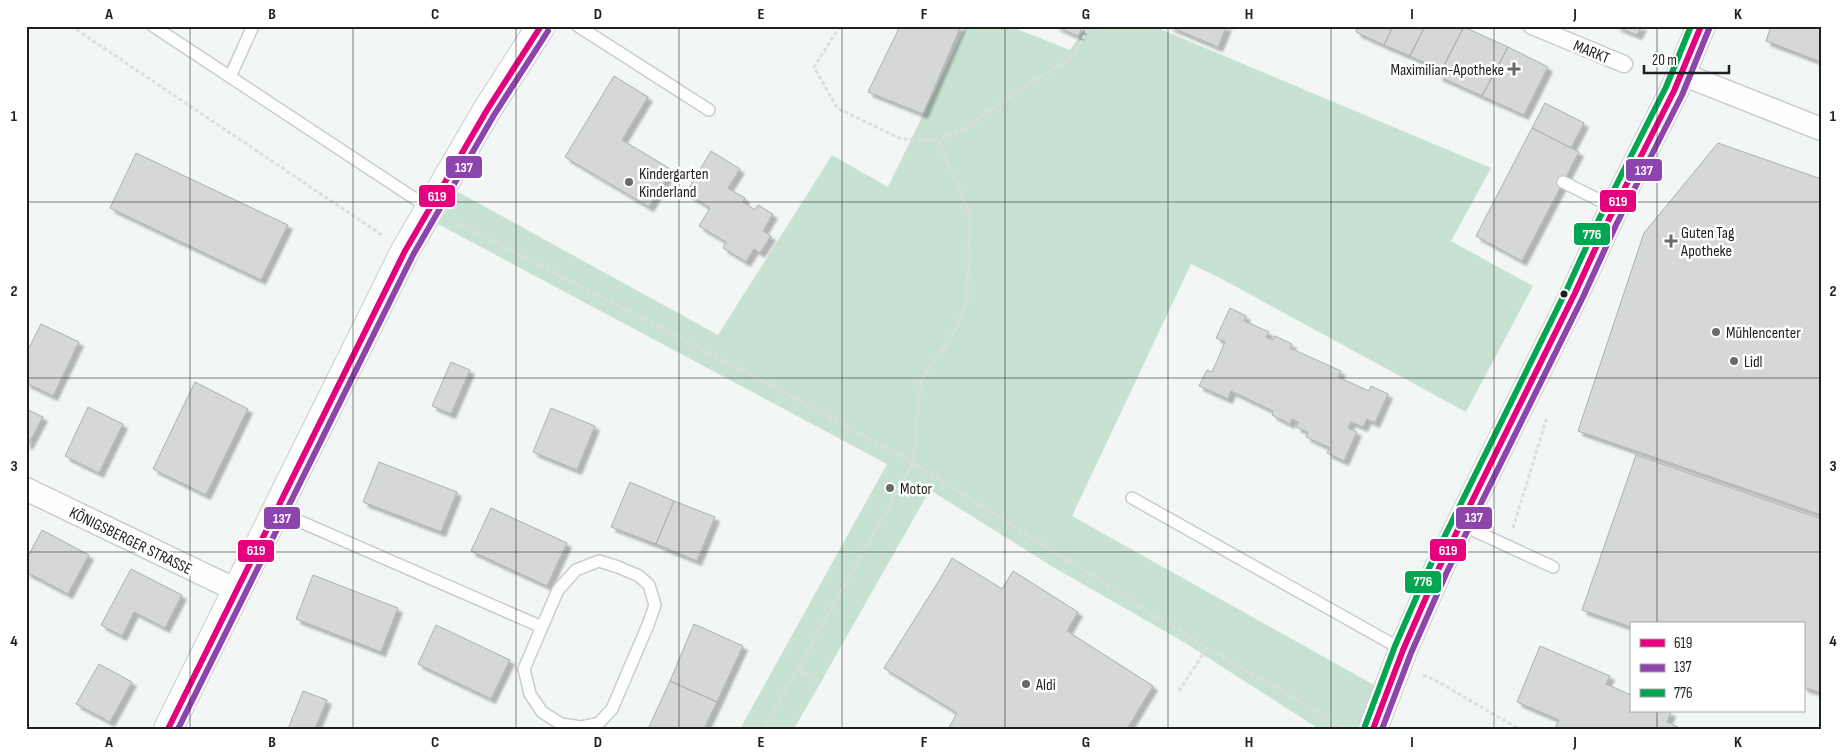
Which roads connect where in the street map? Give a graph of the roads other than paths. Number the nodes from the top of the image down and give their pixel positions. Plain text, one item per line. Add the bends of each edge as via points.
1 (153, 26) edge
2 (253, 26) edge
3 (541, 26) edge
4 (578, 26) edge
5 (1532, 26) edge
6 (1701, 26) edge
7 (1624, 64) dead end
8 (1682, 74) junction
9 (230, 77) junction
10 (709, 110) dead end
11 (1821, 129) edge
12 (1563, 182) dead end
13 (429, 208) junction
14 (1615, 208) junction
15 (26, 489) edge
16 (1132, 498) dead end
17 (276, 511) junction
18 (1460, 524) junction
19 (1553, 567) dead end
20 (236, 590) junction
21 (542, 627) junction
22 (1400, 657) junction
23 (168, 729) edge
24 (1373, 729) edge

1 - 9 lane
2 - 9 lane
3 - 13 street
4 - 10 lane
5 - 7 street, MARKT
6 - 8 street
8 - 11 street
8 - 14 street
9 - 13 lane
12 - 14 lane
13 - 17 street
14 - 18 street
15 - 20 street, KÖNIGSBERGER STRASSE
16 - 22 lane
17 - 20 street
17 - 21 lane
18 - 19 lane
18 - 22 street
20 - 23 street
21 - 21 lane via 524,669 530,694 542,712 560,724 581,727 599,723 612,709 648,625 655,606 650,585 618,566 598,561 576,570 558,590
22 - 24 street

